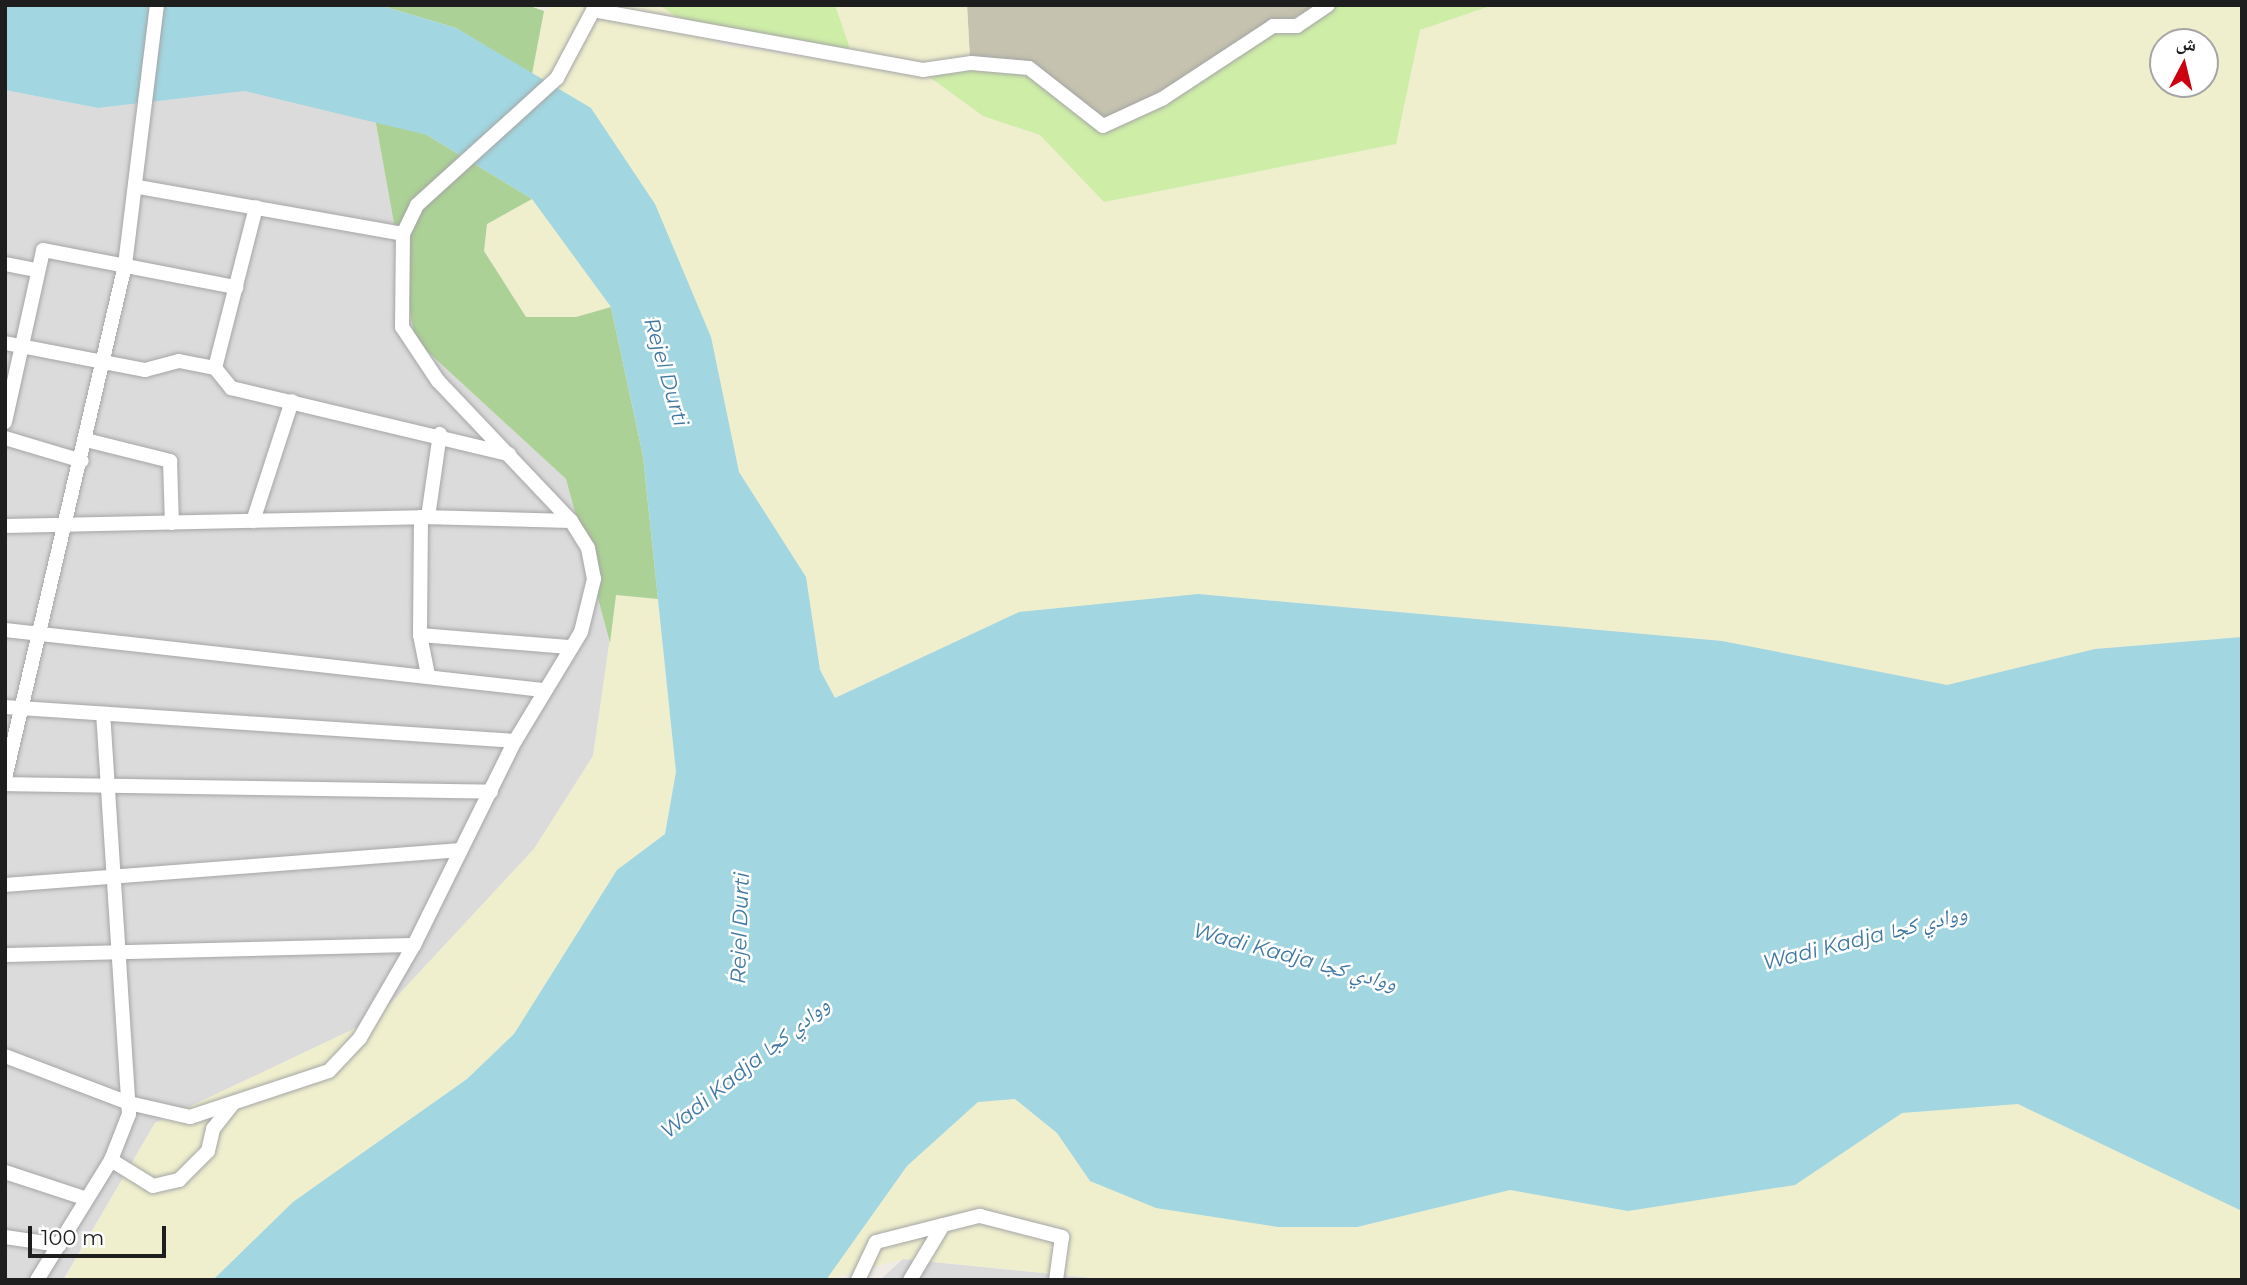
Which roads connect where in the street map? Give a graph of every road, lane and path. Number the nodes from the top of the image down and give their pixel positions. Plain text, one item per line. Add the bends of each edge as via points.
1 (157, 5) edge
2 (1328, 5) edge
3 (595, 8) edge
4 (139, 187) junction
5 (256, 208) junction
6 (403, 234) junction
7 (5, 264) edge
8 (125, 265) junction
9 (37, 270) junction
10 (236, 287) junction
11 (5, 343) edge
12 (25, 347) junction
13 (103, 362) junction
14 (215, 368) junction
15 (292, 401) junction
16 (6, 417) edge
17 (440, 434) junction
18 (5, 438) edge
19 (86, 440) junction
20 (510, 455) junction
21 (82, 461) junction
22 (424, 517) junction
23 (253, 521) junction
24 (571, 521) junction
25 (172, 523) junction
26 (67, 525) junction
27 (5, 526) edge
28 (5, 630) edge
29 (42, 633) junction
30 (420, 635) junction
31 (569, 647) junction
32 (428, 675) junction
33 (543, 690) junction
34 (5, 708) edge
35 (24, 708) junction
36 (103, 714) junction
37 (515, 741) junction
38 (5, 778) edge
39 (103, 783) junction
40 (5, 784) edge
41 (491, 792) junction
42 (461, 850) junction
43 (111, 878) junction
44 (5, 885) edge
45 (415, 945) junction
46 (117, 953) junction
47 (5, 955) edge
48 (5, 1056) edge
49 (129, 1103) junction
50 (233, 1105) junction
51 (111, 1160) junction
52 (5, 1171) edge
53 (87, 1199) junction
54 (943, 1225) junction
55 (5, 1237) edge
56 (59, 1245) junction
57 (37, 1280) edge
58 (858, 1280) edge
59 (910, 1280) edge
60 (1056, 1280) edge

1 - 4 street
2 - 3 street via 1297,26 1273,26 1162,99 1103,126 1030,68 971,63 923,70
3 - 6 street via 557,78 417,205
4 - 5 street
4 - 8 street
5 - 6 street
5 - 10 street
6 - 20 street via 401,327 438,381
7 - 9 street
8 - 9 street via 47,248
8 - 10 street
8 - 13 street
9 - 12 street
10 - 14 street
11 - 12 street
12 - 13 street
12 - 16 street
13 - 14 street via 145,370 179,361
13 - 19 street
14 - 15 street via 231,388
15 - 17 street
15 - 23 street
17 - 20 street
17 - 22 street
18 - 21 street
19 - 21 street
19 - 25 street via 170,461
20 - 24 street
21 - 26 street
22 - 23 street
22 - 24 street
22 - 30 street
23 - 25 street
24 - 31 street via 588,548 594,579 589,615
25 - 26 street
26 - 27 street
26 - 29 street
28 - 29 street
29 - 32 street
29 - 35 street
30 - 31 street
30 - 32 street
31 - 33 street
32 - 33 street
33 - 37 street
34 - 35 street
35 - 36 street
35 - 38 street
36 - 37 street
36 - 39 street
37 - 41 street
39 - 40 street
39 - 41 street
39 - 43 street
41 - 42 street
42 - 43 street
42 - 45 street
43 - 44 street
43 - 46 street
45 - 46 street
45 - 50 street via 339,1064 313,1080
46 - 47 street
46 - 49 street
48 - 49 street
49 - 50 street via 181,1118
49 - 51 street via 127,1126
50 - 51 street via 213,1129 208,1151 179,1180 153,1186
51 - 53 street
52 - 53 street
53 - 56 street
54 - 58 street via 876,1242
54 - 59 street
54 - 60 street via 980,1216 1058,1233
55 - 56 street
56 - 57 street

